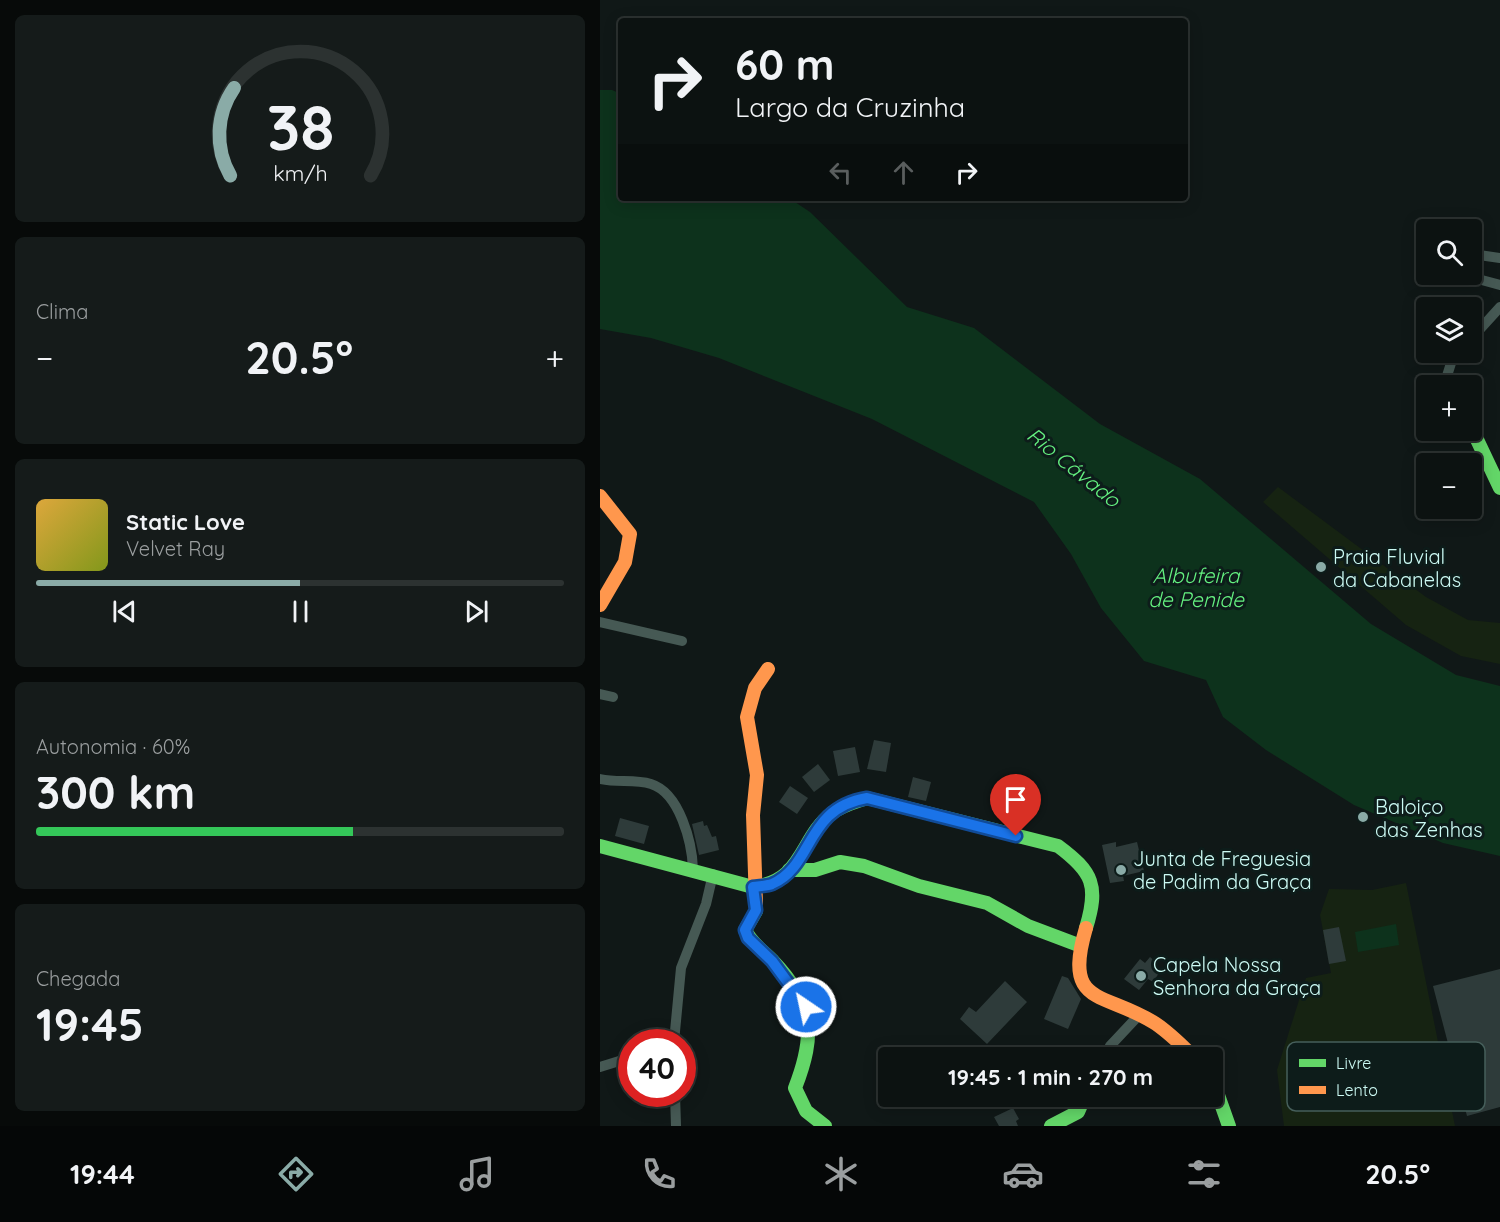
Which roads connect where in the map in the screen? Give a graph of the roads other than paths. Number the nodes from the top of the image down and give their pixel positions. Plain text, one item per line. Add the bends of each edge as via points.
1 (1482, 255) edge
2 (1500, 258) edge
3 (1482, 280) edge
4 (1500, 285) edge
5 (1500, 307) edge
6 (1482, 327) edge
7 (1478, 441) edge
8 (1500, 488) edge
9 (600, 496) edge
10 (600, 605) edge
11 (600, 622) edge
12 (682, 641) dead end
13 (768, 669) dead end
14 (600, 694) edge
15 (613, 697) dead end
16 (600, 779) edge
17 (600, 846) edge
18 (693, 869) junction
19 (789, 870) junction
20 (713, 874) junction
21 (753, 887) junction
22 (1081, 946) junction
23 (1139, 1015) junction
24 (673, 1029) edge
25 (1110, 1047) edge
26 (1182, 1047) edge
27 (618, 1062) edge
28 (600, 1067) edge
29 (675, 1107) edge
30 (1222, 1107) edge
31 (1078, 1119) edge
32 (676, 1126) edge
33 (825, 1126) edge
34 (1051, 1126) edge
35 (1229, 1126) edge

1 - 2 street
3 - 4 street
5 - 6 street
7 - 8 street
9 - 10 street via 630,534 625,562
11 - 12 street
13 - 21 street via 752,695 747,717 757,775
14 - 15 street
16 - 18 street via 654,785 668,795 682,821
17 - 18 street
18 - 20 street
19 - 21 street via 772,884
19 - 22 street via 815,870 840,862 864,866 919,886 987,903 1028,926
19 - 22 street via 828,815 847,801 867,798 1047,843 1077,860 1092,878 1093,906
20 - 21 street
20 - 24 street via 706,904 681,968
21 - 33 street via 756,910 745,930 806,1007 811,1028 810,1052 795,1088 806,1111
22 - 23 street via 1078,974 1091,993
23 - 25 street
23 - 26 street via 1154,1022
27 - 28 street
29 - 32 street
30 - 35 street
31 - 34 street

